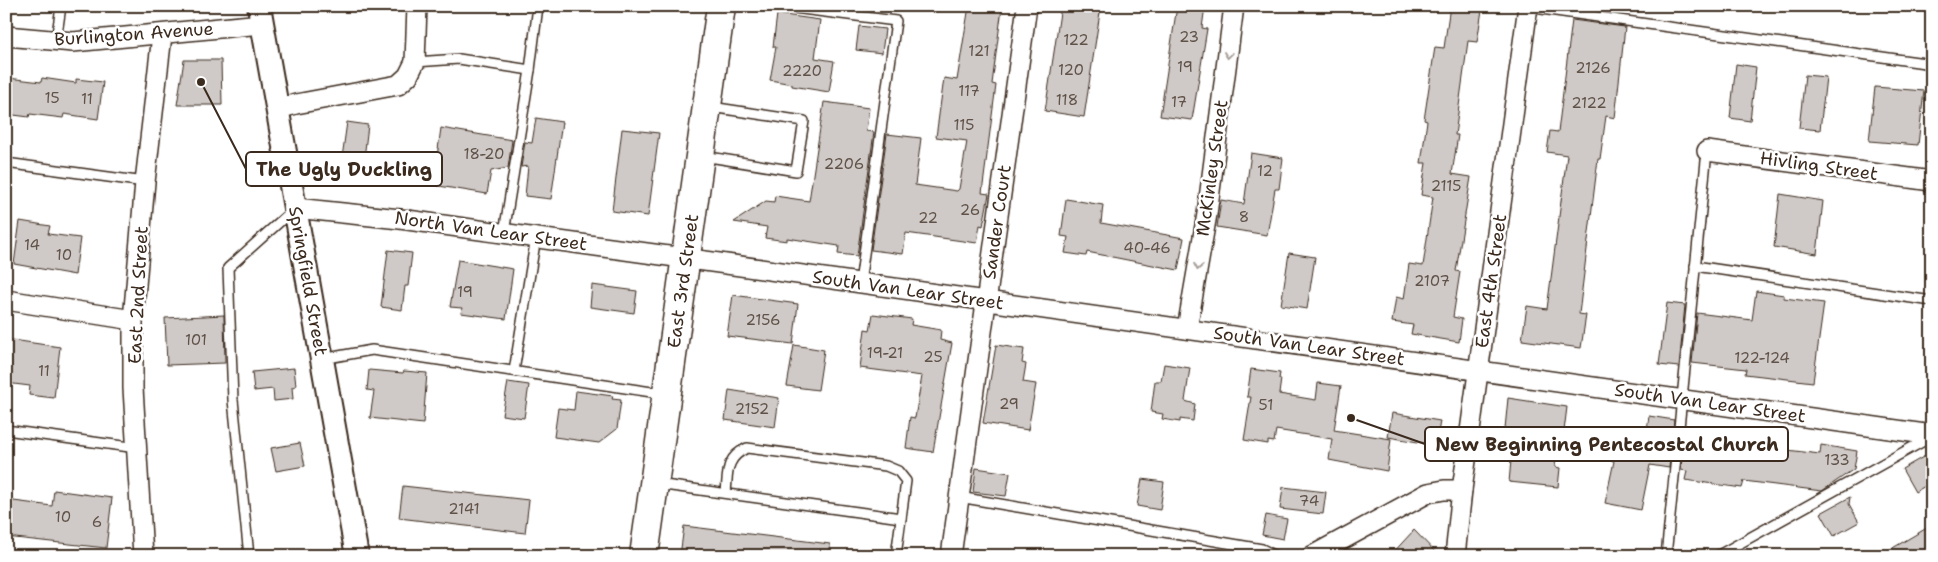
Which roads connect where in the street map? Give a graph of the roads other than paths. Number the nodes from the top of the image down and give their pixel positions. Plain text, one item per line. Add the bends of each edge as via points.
1 (61, 6) edge
2 (417, 6) edge
3 (538, 6) edge
4 (721, 6) edge
5 (778, 6) edge
6 (1027, 6) edge
7 (1234, 6) edge
8 (1526, 7) edge
9 (260, 15) edge
10 (162, 35) junction
11 (6, 36) edge
12 (56, 41) junction
13 (415, 62) junction
14 (1932, 64) edge
15 (530, 70) junction
16 (707, 106) junction
17 (278, 109) junction
18 (1707, 151) joint
19 (700, 156) junction
20 (6, 163) edge
21 (145, 182) junction
22 (1932, 182) edge
23 (295, 208) junction
24 (504, 233) junction
25 (536, 238) junction
26 (686, 258) junction
27 (1695, 266) junction
28 (860, 283) junction
29 (6, 300) edge
30 (986, 300) junction
31 (1932, 301) edge
32 (133, 320) junction
33 (1187, 329) junction
34 (322, 360) junction
35 (514, 371) junction
36 (1479, 371) junction
37 (667, 394) junction
38 (1681, 399) junction
39 (6, 430) edge
40 (1932, 436) edge
41 (137, 448) junction
42 (654, 484) junction
43 (1462, 490) junction
44 (726, 494) junction
45 (959, 497) junction
46 (901, 518) junction
47 (142, 556) edge
48 (250, 556) edge
49 (357, 556) edge
50 (644, 556) edge
51 (896, 556) edge
52 (951, 556) edge
53 (1276, 556) edge
54 (1312, 556) edge
55 (1455, 556) edge
56 (1666, 556) edge
57 (1717, 556) edge

1 - 12 lane
2 - 13 street
3 - 15 lane
4 - 16 main road, East 3rd Street
5 - 28 lane via 896,21
6 - 30 street, Sander Court
7 -> 33 street, McKinley Street via 1207,214
8 - 14 lane
8 - 36 street, East 4th Street
9 - 10 street, Burlington Avenue
9 - 17 street, Springfield Street
10 - 12 street, Burlington Avenue
10 - 21 street, East 2nd Street
11 - 12 street, Burlington Avenue
13 - 15 lane via 459,59
13 - 17 street via 408,76 398,85
15 - 24 lane
16 - 19 main road, East 3rd Street
16 - 19 lane via 804,121 796,172
17 - 23 street, Springfield Street
18 - 22 street, Hivling Street
18 - 27 lane
19 - 26 main road, East 3rd Street
20 - 21 lane
21 - 32 street, East 2nd Street
23 - 24 street, North Van Lear Street
23 - 34 street, Springfield Street
23 - 48 lane via 228,268 233,400
24 - 25 street, North Van Lear Street
25 - 26 street, North Van Lear Street
25 - 35 lane
26 - 28 street, South Van Lear Street
26 - 37 main road, East 3rd Street
27 - 31 lane
27 - 38 lane
28 - 30 street, South Van Lear Street
29 - 32 street
30 - 33 street, South Van Lear Street
30 - 45 street, Sander Court
32 - 41 street, East 2nd Street
33 - 36 street, South Van Lear Street
34 - 35 lane via 372,350
34 - 49 street, Springfield Street
35 - 37 lane
36 - 38 street, South Van Lear Street
36 - 43 street, East 4th Street
37 - 42 main road, East 3rd Street
38 - 40 street, South Van Lear Street
38 - 56 lane
39 - 41 lane
40 - 57 lane
41 - 47 street, East 2nd Street
42 - 44 lane
42 - 50 main road, East 3rd Street
43 - 54 street via 1428,493
43 - 55 street, East 4th Street
44 - 46 lane
44 - 46 lane via 730,461 737,452 747,448 886,466 898,471 906,481
45 - 52 street, Sander Court
45 - 53 lane via 1262,549
46 - 51 lane

